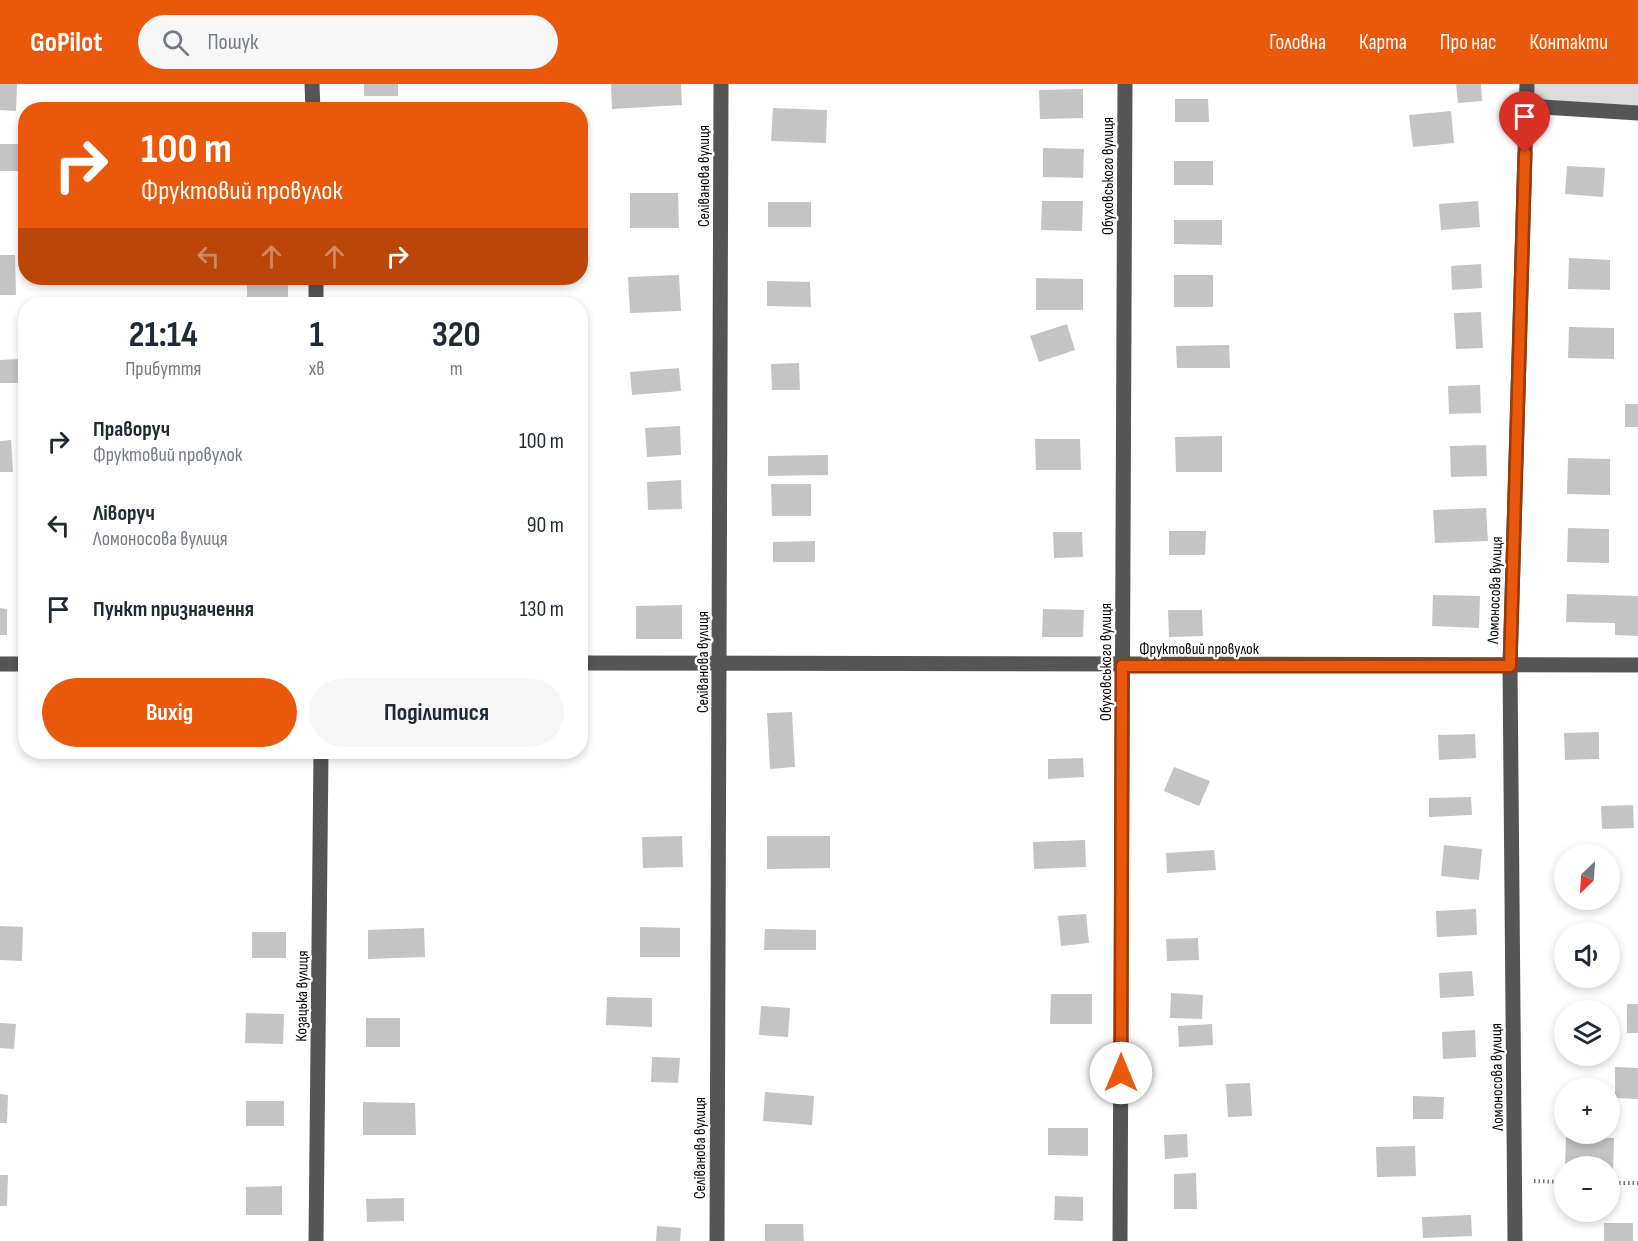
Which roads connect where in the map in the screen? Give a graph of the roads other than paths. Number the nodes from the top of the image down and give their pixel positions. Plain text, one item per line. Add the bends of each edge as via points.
1 (312, 84) edge
2 (721, 84) edge
3 (1125, 84) edge
4 (1527, 84) edge
5 (313, 102) edge
6 (1527, 106) junction
7 (1638, 113) edge
8 (588, 663) edge
9 (0, 664) edge
10 (18, 664) edge
11 (720, 664) junction
12 (1638, 665) edge
13 (1122, 666) junction
14 (1510, 666) junction
15 (321, 759) edge
16 (316, 1241) edge
17 (717, 1241) edge
18 (1120, 1241) edge
19 (1515, 1241) edge

1 - 5 street
2 - 11 street, Селіванова вулиця
3 - 13 street, Обуховського вулиця
4 - 6 street, Ломоносова вулиця
6 - 7 street
6 - 14 street, Ломоносова вулиця
8 - 11 street, Фруктовий провулок
9 - 10 street
11 - 13 street, Фруктовий провулок
11 - 17 street, Селіванова вулиця
12 - 14 street, Фруктовий провулок
13 - 14 street, Фруктовий провулок
13 - 18 street, Обуховського вулиця
14 - 19 street, Ломоносова вулиця
15 - 16 street, Козацька вулиця

